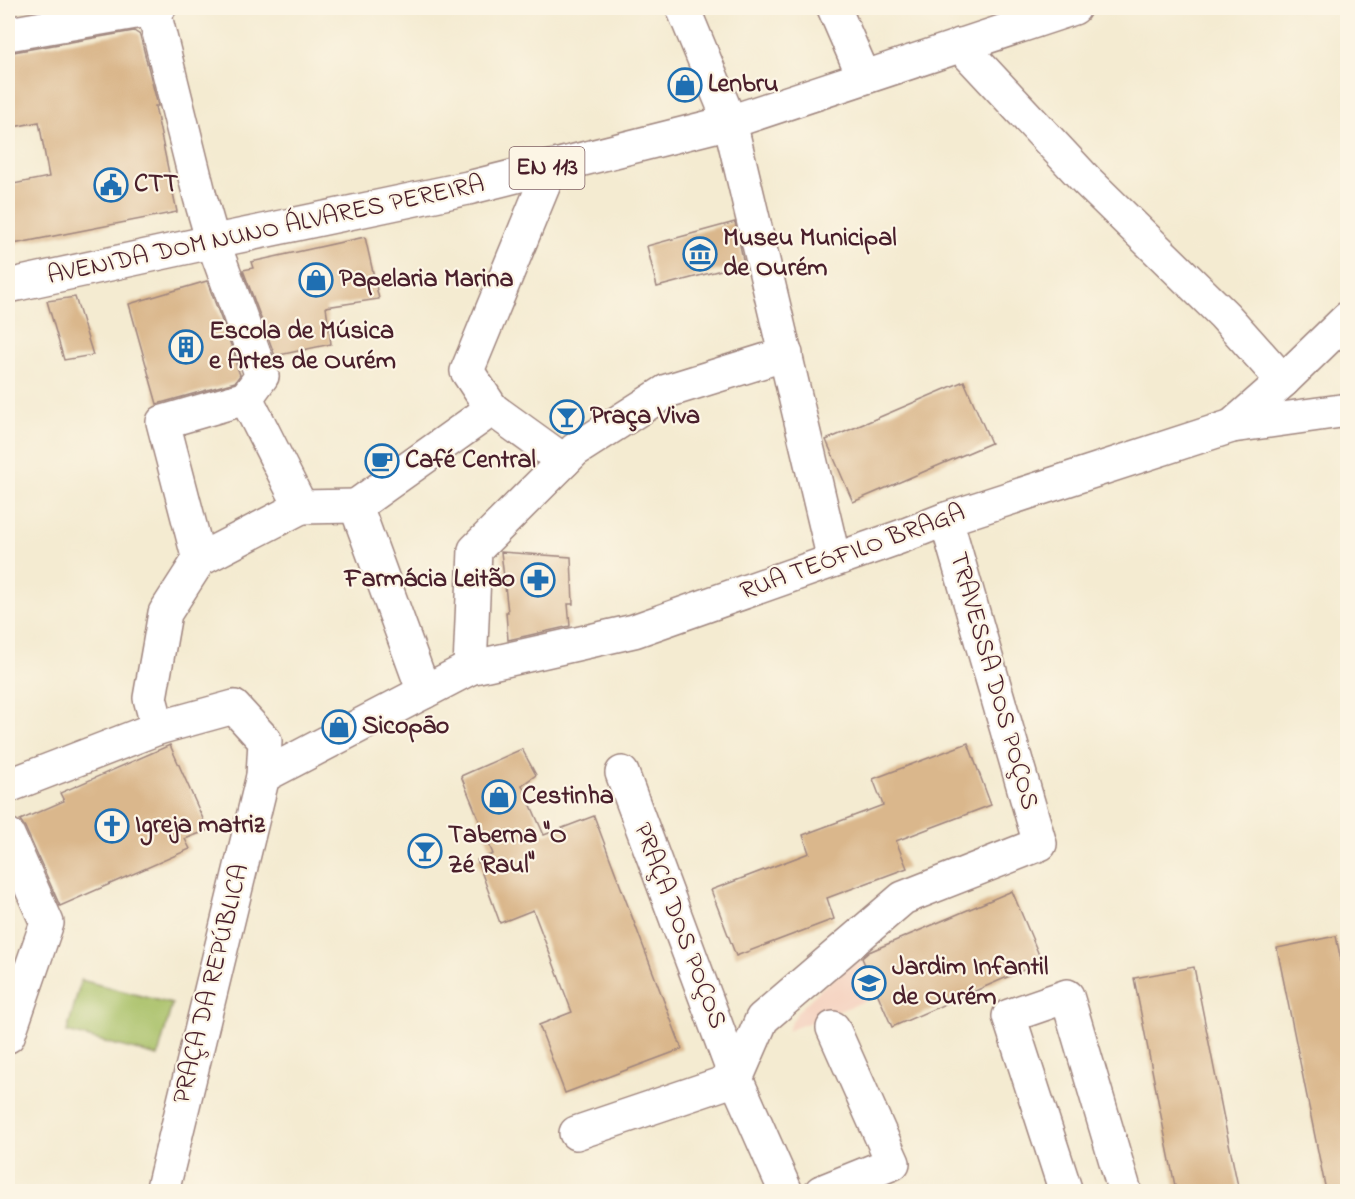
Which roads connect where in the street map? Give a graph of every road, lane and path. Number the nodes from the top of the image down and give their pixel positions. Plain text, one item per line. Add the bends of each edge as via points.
1 (155, 8) edge
2 (683, 8) edge
3 (834, 8) edge
4 (1074, 8) edge
5 (8, 34) edge
6 (960, 45) junction
7 (864, 77) junction
8 (730, 122) junction
9 (551, 167) junction
10 (213, 242) junction
11 (8, 286) edge
12 (1347, 318) edge
13 (786, 354) junction
14 (1282, 381) junction
15 (246, 398) junction
16 (492, 409) junction
17 (1347, 410) edge
18 (1232, 426) junction
19 (564, 461) junction
20 (356, 506) junction
21 (301, 507) junction
22 (946, 519) junction
23 (199, 560) junction
24 (834, 560) junction
25 (470, 668) junction
26 (424, 692) junction
27 (158, 728) junction
28 (622, 773) dead end
29 (263, 776) junction
30 (8, 786) edge
31 (8, 835) edge
32 (833, 1028) dead end
33 (8, 1036) edge
34 (736, 1079) junction
35 (576, 1133) dead end
36 (162, 1191) edge
37 (786, 1191) edge
38 (821, 1191) edge
39 (1066, 1191) edge
40 (1125, 1191) edge

1 - 5 street
1 - 10 street
2 - 8 street
3 - 7 street
4 - 6 street, AVENIDA DOM NUNO ÁLVARES PEREIRA / EN 113
6 - 7 street, AVENIDA DOM NUNO ÁLVARES PEREIRA / EN 113
6 - 14 street via 1087,181 1224,315
7 - 8 street, AVENIDA DOM NUNO ÁLVARES PEREIRA / EN 113
8 - 9 street, AVENIDA DOM NUNO ÁLVARES PEREIRA / EN 113
8 - 13 street
9 - 10 street, AVENIDA DOM NUNO ÁLVARES PEREIRA / EN 113
9 - 16 street via 467,371
10 - 11 street, AVENIDA DOM NUNO ÁLVARES PEREIRA / EN 113
10 - 15 street via 262,376
12 - 14 street
13 - 19 street via 667,391
13 - 24 street
14 - 18 street
15 - 21 street
15 - 23 street via 163,422
16 - 19 street
16 - 20 street
17 - 18 street
18 - 22 street, RUA TEÓFILO BRAGA
19 - 25 street via 475,550
20 - 21 street
20 - 26 street
21 - 23 street
22 - 24 street, RUA TEÓFILO BRAGA
22 - 34 street, TRAVESSA DOS POÇOS via 1040,844 903,898 762,1019
23 - 27 street via 165,613 150,698
24 - 25 street, RUA TEÓFILO BRAGA via 634,631
25 - 26 street, RUA TEÓFILO BRAGA
26 - 29 street, RUA TEÓFILO BRAGA
27 - 29 street, PRAÇA DA REPÚBLICA via 234,707 265,741
27 - 30 street
28 - 34 street, PRAÇA DOS POÇOS
29 - 36 street, PRAÇA DA REPÚBLICA
31 - 33 street via 47,923
32 - 38 street via 893,1163
34 - 35 street
34 - 37 street, PRAÇA DOS POÇOS
39 - 40 street via 1009,1016 1067,996

